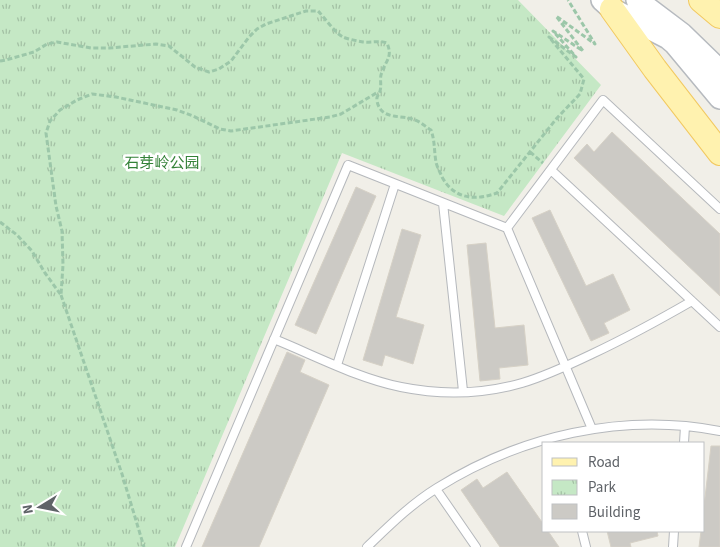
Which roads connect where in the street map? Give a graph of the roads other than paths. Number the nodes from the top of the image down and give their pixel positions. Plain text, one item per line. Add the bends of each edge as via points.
1 (637, 0) edge
2 (701, 0) edge
3 (607, 4) edge
4 (720, 16) edge
5 (678, 39) junction
6 (655, 69) junction
7 (720, 70) edge
8 (720, 98) edge
9 (720, 153) edge
10 (551, 170) junction
11 (394, 184) junction
12 (443, 203) junction
13 (720, 209) edge
14 (507, 228) junction
15 (692, 301) junction
16 (720, 327) edge
17 (274, 339) junction
18 (338, 365) junction
19 (566, 366) junction
20 (463, 391) junction
21 (685, 426) junction
22 (592, 429) junction
23 (720, 431) edge
24 (562, 435) junction
25 (563, 442) edge
26 (684, 442) edge
27 (436, 489) junction
28 (582, 532) edge
29 (674, 532) edge
30 (186, 547) edge
31 (367, 547) edge
32 (476, 547) edge
33 (586, 547) edge
34 (672, 547) edge

1 - 5 main road
2 - 4 main road
3 - 5 main road via 668,38
3 - 6 main road
5 - 6 main road
5 - 7 main road
5 - 8 main road
6 - 9 main road
10 - 13 lane via 603,100
10 - 14 lane
10 - 15 lane
11 - 12 lane
11 - 17 lane via 348,165
11 - 18 lane
12 - 14 lane
12 - 20 lane
14 - 19 lane
15 - 16 lane
15 - 19 lane via 651,325
17 - 18 lane
17 - 30 lane
18 - 20 lane via 402,387
19 - 20 lane via 521,383
19 - 22 lane
21 - 22 lane
21 - 23 lane
21 - 26 lane
22 - 24 lane
24 - 25 lane
24 - 27 lane via 502,454 474,466
27 - 31 lane
27 - 32 lane
28 - 33 lane
29 - 34 lane

